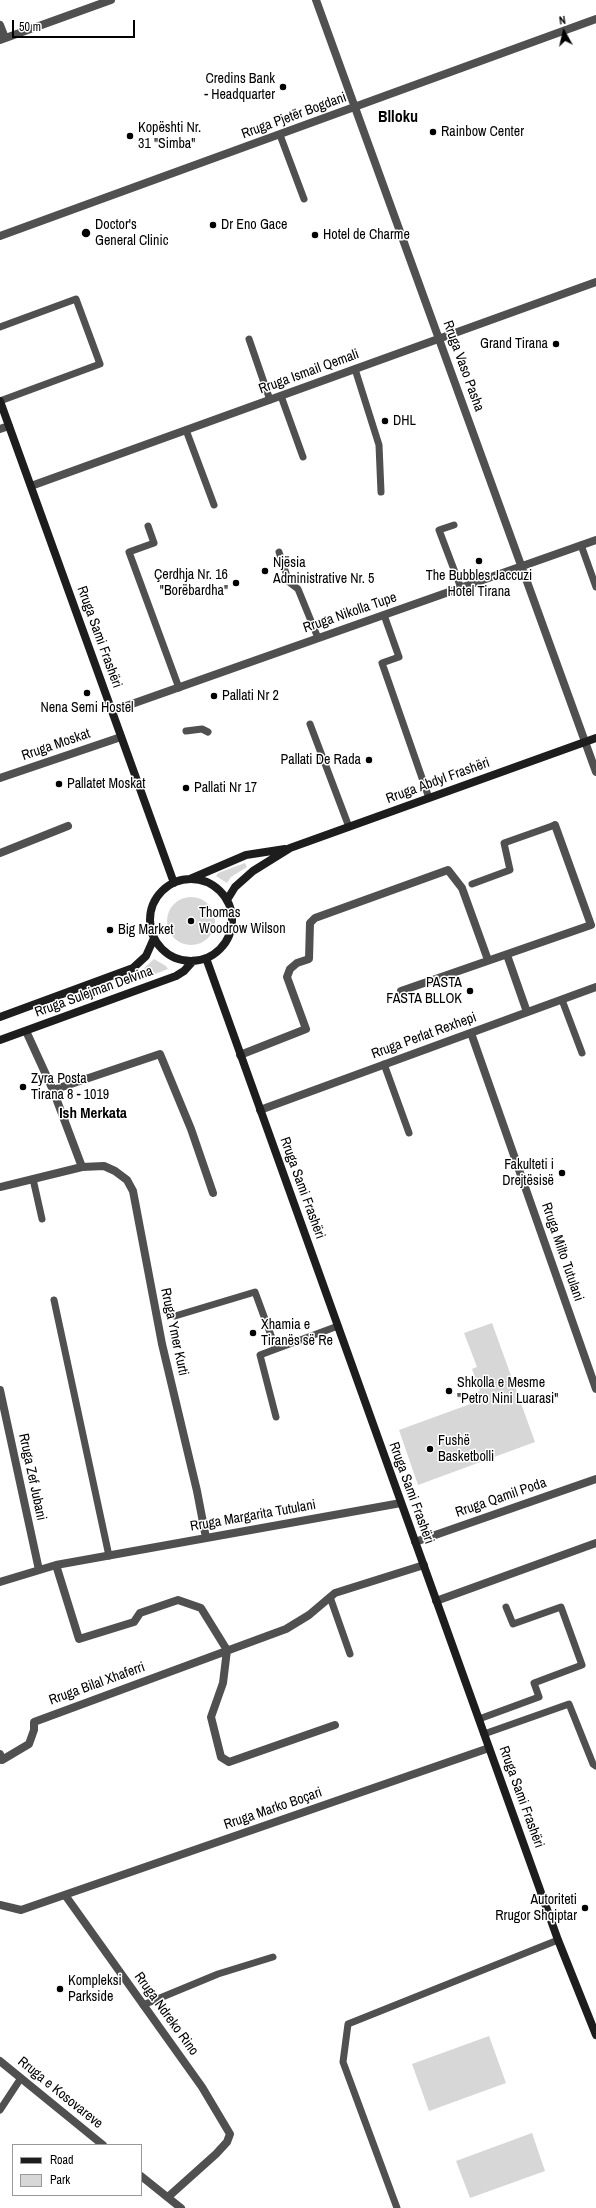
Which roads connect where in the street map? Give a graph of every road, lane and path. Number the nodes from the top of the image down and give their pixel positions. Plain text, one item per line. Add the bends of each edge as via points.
1 (111, 0) edge
2 (316, 0) edge
3 (596, 19) edge
4 (0, 25) edge
5 (2, 39) edge
6 (354, 107) junction
7 (280, 135) junction
8 (304, 199) dead end
9 (0, 236) edge
10 (596, 282) edge
11 (0, 327) edge
12 (249, 339) dead end
13 (439, 339) junction
14 (355, 369) junction
15 (281, 396) junction
16 (270, 400) junction
17 (0, 401) edge
18 (9, 426) junction
19 (0, 429) edge
20 (186, 430) junction
21 (303, 457) dead end
22 (31, 486) junction
23 (381, 492) dead end
24 (214, 505) dead end
25 (454, 525) dead end
26 (148, 526) dead end
27 (596, 540) edge
28 (581, 545) junction
29 (279, 552) dead end
30 (521, 566) junction
31 (596, 587) edge
32 (461, 588) junction
33 (384, 615) junction
34 (318, 638) junction
35 (179, 688) junction
36 (112, 711) junction
37 (310, 724) dead end
38 (186, 731) dead end
39 (208, 732) dead end
40 (121, 737) junction
41 (596, 738) edge
42 (585, 742) junction
43 (596, 772) edge
44 (0, 778) edge
45 (429, 798) junction
46 (555, 825) joint
47 (68, 826) dead end
48 (349, 827) junction
49 (290, 848) junction
50 (0, 853) edge
51 (190, 879) junction
52 (174, 883) junction
53 (472, 884) dead end
54 (227, 900) junction
55 (154, 938) junction
56 (507, 955) junction
57 (206, 958) junction
58 (488, 960) junction
59 (193, 961) junction
60 (596, 987) edge
61 (401, 991) dead end
62 (562, 1000) junction
63 (527, 1012) junction
64 (0, 1017) edge
65 (26, 1031) junction
66 (471, 1033) junction
67 (0, 1040) edge
68 (582, 1053) dead end
69 (240, 1055) junction
70 (384, 1064) junction
71 (53, 1090) junction
72 (260, 1110) junction
73 (409, 1133) dead end
74 (82, 1167) junction
75 (33, 1179) junction
76 (0, 1187) edge
77 (213, 1193) dead end
78 (42, 1219) dead end
79 (54, 1300) dead end
80 (175, 1316) dead end
81 (338, 1326) junction
82 (276, 1349) junction
83 (596, 1389) edge
84 (0, 1390) edge
85 (276, 1417) dead end
86 (596, 1479) edge
87 (401, 1503) junction
88 (206, 1538) junction
89 (416, 1542) junction
90 (596, 1544) edge
91 (109, 1556) junction
92 (56, 1565) junction
93 (424, 1565) junction
94 (40, 1570) junction
95 (0, 1582) edge
96 (330, 1597) junction
97 (436, 1601) junction
98 (506, 1608) dead end
99 (227, 1650) junction
100 (350, 1654) dead end
101 (479, 1719) junction
102 (335, 1725) dead end
103 (484, 1734) junction
104 (489, 1748) junction
105 (0, 1754) edge
106 (596, 1766) edge
107 (65, 1895) junction
108 (0, 1905) edge
109 (558, 1940) junction
110 (273, 1957) dead end
111 (143, 2005) junction
112 (596, 2034) edge
113 (0, 2061) edge
114 (21, 2078) junction
115 (0, 2110) edge
116 (102, 2144) edge
117 (142, 2177) edge
118 (168, 2198) junction
119 (181, 2208) edge
120 (397, 2208) edge

1 - 5 street
2 - 6 street, Rruga Vaso Pasha
3 - 6 street, Rruga Pjetër Bogdani
4 - 5 street
6 - 7 street, Rruga Pjetër Bogdani
6 - 13 street, Rruga Vaso Pasha
7 - 8 lane
7 - 9 street, Rruga Pjetër Bogdani
10 - 13 street, Rruga Ismail Qemali
11 - 17 lane via 76,299 100,364
12 - 16 lane
13 - 14 street, Rruga Ismail Qemali
13 - 30 street, Rruga Vaso Pasha
14 - 15 street, Rruga Ismail Qemali
14 - 23 lane via 379,445
15 - 16 street, Rruga Ismail Qemali
15 - 21 lane
16 - 20 street, Rruga Ismail Qemali
17 - 18 main road, Rruga Sami Frashëri
18 - 19 street
18 - 22 main road, Rruga Sami Frashëri
20 - 22 street, Rruga Ismail Qemali
20 - 24 lane
22 - 36 main road, Rruga Sami Frashëri
25 - 32 lane via 439,530
26 - 35 lane via 154,543 129,552
27 - 28 street, Rruga Nikolla Tupe
28 - 30 street, Rruga Nikolla Tupe
28 - 31 lane
29 - 34 lane via 289,582 298,589
30 - 32 street, Rruga Nikolla Tupe
30 - 42 street, Rruga Vaso Pasha
32 - 33 street, Rruga Nikolla Tupe
33 - 34 street, Rruga Nikolla Tupe
33 - 45 lane via 399,657 382,663
34 - 35 street, Rruga Nikolla Tupe
35 - 36 street, Rruga Nikolla Tupe
36 - 40 main road, Rruga Sami Frashëri
37 - 48 lane
38 - 39 lane via 202,729
40 - 44 street, Rruga Moskat
40 - 52 main road, Rruga Sami Frashëri
41 - 42 main road, Rruga Abdyl Frashëri
42 - 43 street, Rruga Vaso Pasha
42 - 45 main road, Rruga Abdyl Frashëri
45 - 48 main road, Rruga Abdyl Frashëri
46 - 53 lane via 504,843 510,870
46 - 56 street via 591,925
47 - 50 street
48 - 49 main road, Rruga Abdyl Frashëri
49 - 51 main road, Rruga Abdyl Frashëri via 246,855
49 - 54 main road, Rruga Abdyl Frashëri via 253,871 235,887
51 - 52 main road
51 - 54 main road via 204,882 217,889
52 - 55 main road via 163,890 153,907 150,926
54 - 57 main road via 232,917 230,934 220,949
55 - 59 main road via 164,951 178,959
55 - 64 main road, Rruga Sulejman Delvina via 146,956 133,968
56 - 58 street
56 - 63 street
57 - 59 main road
57 - 69 main road, Rruga Sami Frashëri
58 - 61 street
58 - 69 street via 462,888 448,870 315,918 310,923 309,959 297,963 290,969 287,977 306,1029
59 - 65 main road, Rruga Sulejman Delvina via 176,976
60 - 62 street, Rruga Perlat Rexhepi
62 - 63 street, Rruga Perlat Rexhepi
62 - 68 lane
63 - 66 street, Rruga Perlat Rexhepi
65 - 67 main road, Rruga Sulejman Delvina
65 - 71 street
66 - 70 street, Rruga Perlat Rexhepi
66 - 83 street, Rruga Milto Tutulani
69 - 72 main road, Rruga Sami Frashëri
70 - 72 street, Rruga Perlat Rexhepi
70 - 73 lane
71 - 74 street
71 - 77 street via 160,1054 191,1129
72 - 81 main road, Rruga Sami Frashëri
74 - 75 street, Rruga Ymer Kurti
74 - 88 street, Rruga Ymer Kurti via 104,1166 115,1171 127,1180 133,1191 162,1344
75 - 76 street, Rruga Ymer Kurti
75 - 78 lane
79 - 91 lane
80 - 82 lane via 255,1292
81 - 82 lane
81 - 87 main road, Rruga Sami Frashëri
82 - 85 lane via 260,1355
84 - 94 street, Rruga Zef Jubani
86 - 89 street, Rruga Qamil Poda
87 - 88 street, Rruga Margarita Tutulani
87 - 89 main road, Rruga Sami Frashëri
88 - 91 street, Rruga Margarita Tutulani
89 - 93 main road, Rruga Sami Frashëri
90 - 97 street
91 - 92 street, Rruga Margarita Tutulani
92 - 94 street, Rruga Margarita Tutulani
92 - 99 street via 79,1639 134,1622 140,1613 178,1600 201,1608
93 - 96 street, Rruga Bilal Xhaferri via 335,1593
93 - 97 main road, Rruga Sami Frashëri
94 - 95 street, Rruga Margarita Tutulani
96 - 99 street, Rruga Bilal Xhaferri via 309,1615 286,1629
96 - 100 lane
97 - 101 main road, Rruga Sami Frashëri
98 - 101 lane via 513,1624 561,1607 582,1665 534,1683 539,1697
99 - 102 street via 223,1683 210,1717 221,1757 229,1762
99 - 105 street, Rruga Bilal Xhaferri via 34,1722 29,1744 2,1760
101 - 103 main road, Rruga Sami Frashëri
103 - 104 main road, Rruga Sami Frashëri
103 - 106 lane via 569,1704
104 - 107 street, Rruga Marko Boçari
104 - 109 main road, Rruga Sami Frashëri
107 - 108 street via 21,1910
107 - 111 street, Rruga Ndreko Rino
109 - 112 main road, Rruga Sami Frashëri
109 - 120 lane via 348,2024 343,2062
110 - 111 lane via 218,1974
111 - 118 street, Rruga Ndreko Rino via 202,2087 230,2134 227,2142 216,2154
113 - 114 street, Rruga e Kosovareve
114 - 115 lane
114 - 116 street, Rruga e Kosovareve
117 - 118 street
118 - 119 street

